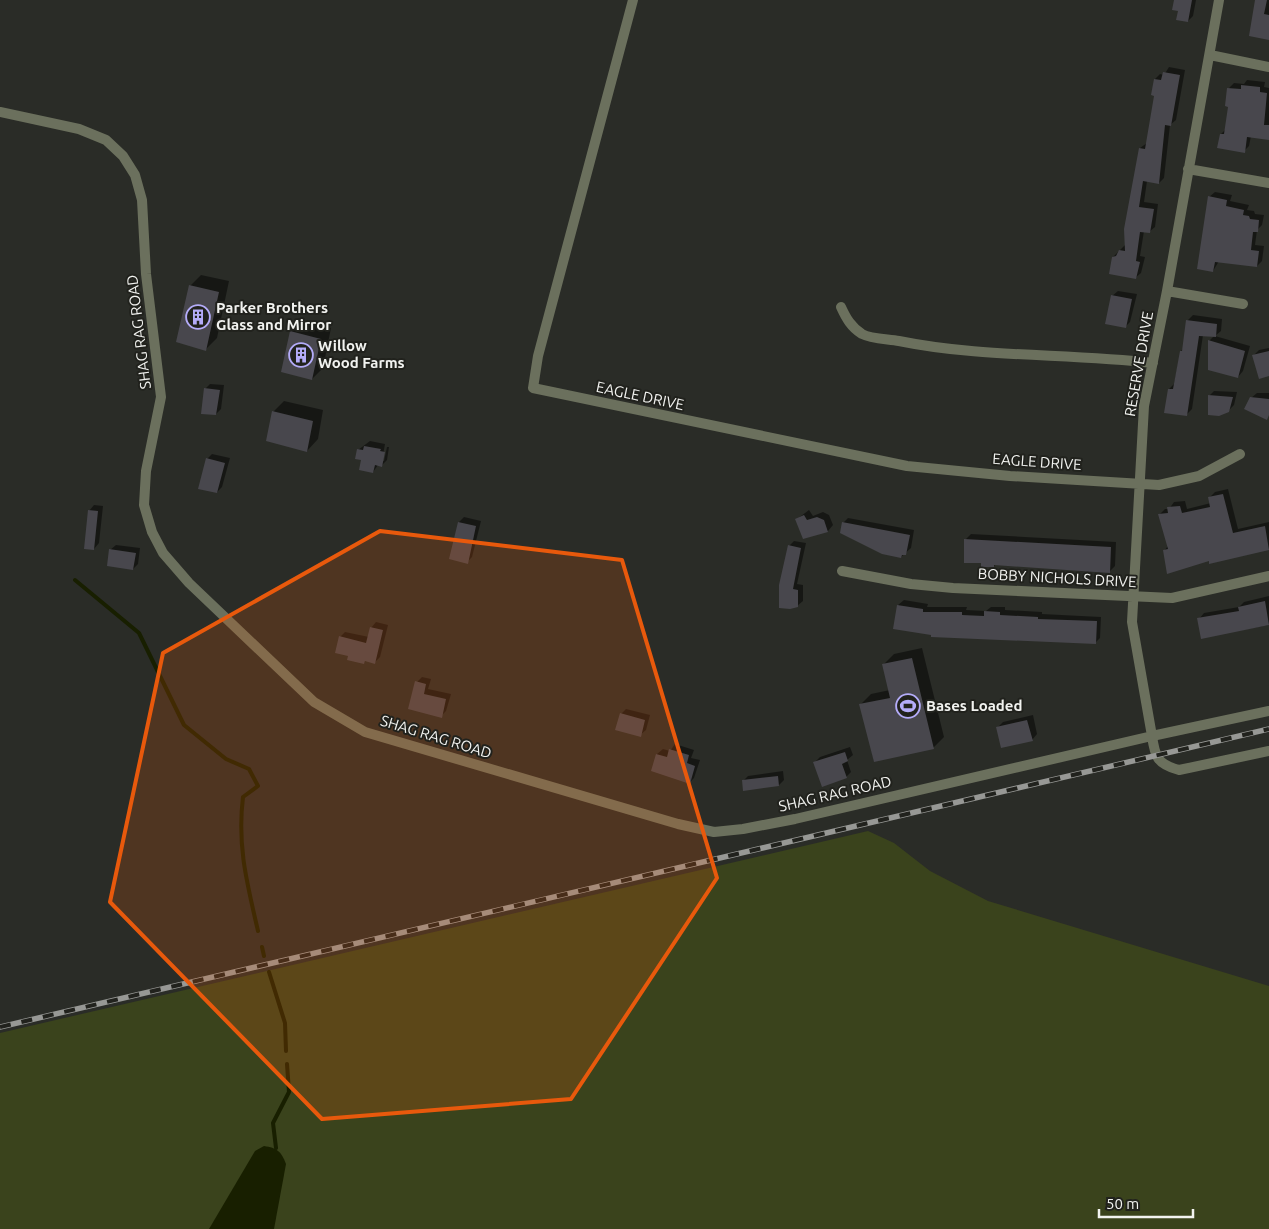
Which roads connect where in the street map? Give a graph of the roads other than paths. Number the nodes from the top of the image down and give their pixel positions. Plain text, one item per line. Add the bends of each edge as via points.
1 (633, 0) edge
2 (1219, 0) edge
3 (1210, 55) junction
4 (1269, 67) edge
5 (0, 112) edge
6 (1188, 169) junction
7 (1269, 184) edge
8 (1167, 291) junction
9 (1243, 304) dead end
10 (842, 307) dead end
11 (1153, 363) junction
12 (1240, 454) dead end
13 (1138, 484) junction
14 (842, 571) dead end
15 (1269, 576) edge
16 (1132, 596) junction
17 (1269, 711) edge
18 (1152, 736) junction
19 (1269, 751) edge

1 - 13 street, EAGLE DRIVE via 538,356 533,388 907,466
2 - 3 street, RESERVE DRIVE
3 - 4 street
3 - 6 street, RESERVE DRIVE
5 - 18 street, SHAG RAG ROAD via 80,130 106,140 124,156 135,175 142,200 146,274 161,397 146,471 144,505 152,532 163,554 189,583 285,676 314,702 338,717 366,732 714,832 795,819
6 - 7 street
6 - 8 street, RESERVE DRIVE
8 - 9 street
8 - 11 street, RESERVE DRIVE
10 - 11 street via 848,322 863,334 911,344
11 - 13 street, RESERVE DRIVE via 1144,406
12 - 13 street via 1200,476 1159,485
13 - 16 street, RESERVE DRIVE
14 - 16 street, BOBBY NICHOLS DRIVE via 953,588
15 - 16 street, BOBBY NICHOLS DRIVE via 1172,598
16 - 18 street, RESERVE DRIVE via 1132,622
17 - 18 street, SHAG RAG ROAD
18 - 19 street via 1155,756 1166,766 1179,770

